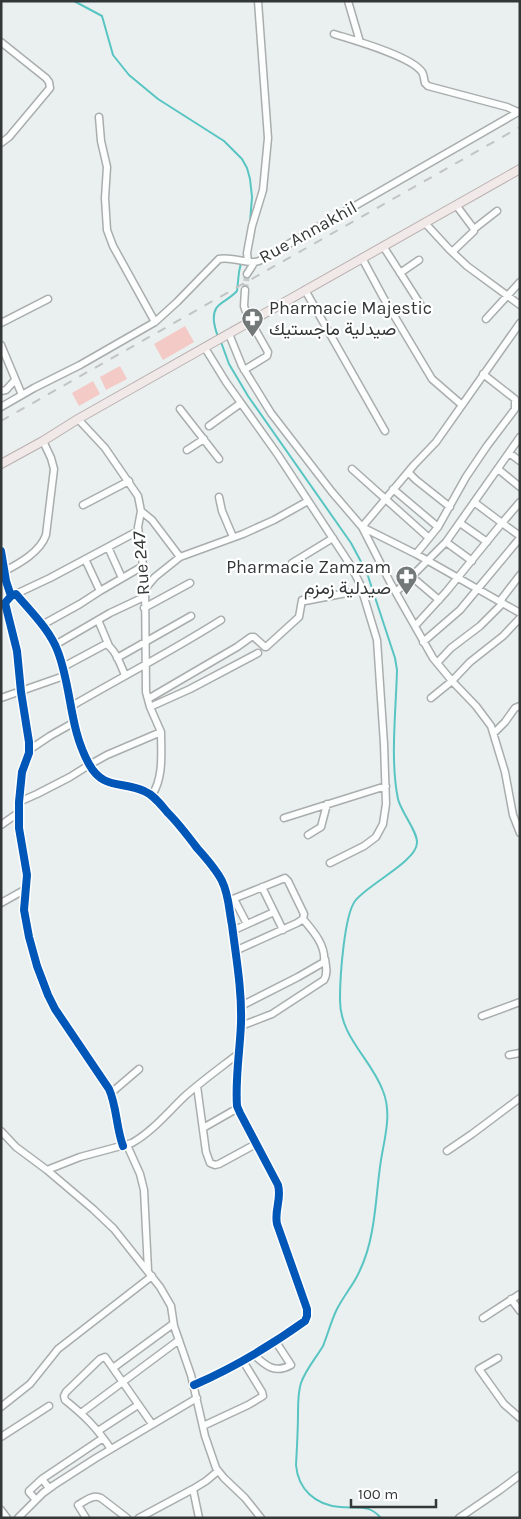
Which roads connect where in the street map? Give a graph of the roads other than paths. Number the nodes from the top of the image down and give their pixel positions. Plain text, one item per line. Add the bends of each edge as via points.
1 (258, 1) edge
2 (348, 1) edge
3 (334, 34) dead end
4 (1, 42) edge
5 (360, 42) junction
6 (519, 111) edge
7 (99, 117) dead end
8 (1, 143) edge
9 (520, 169) edge
10 (456, 205) junction
11 (497, 212) dead end
12 (425, 222) junction
13 (474, 229) junction
14 (383, 246) junction
15 (452, 252) junction
16 (362, 258) junction
17 (419, 260) dead end
18 (249, 262) junction
19 (400, 273) junction
20 (247, 274) tunnel mouth
21 (520, 282) edge
22 (245, 290) tunnel mouth
23 (305, 290) junction
24 (507, 296) junction
25 (48, 299) dead end
26 (520, 305) edge
27 (422, 307) dead end
28 (486, 319) dead end
29 (155, 322) junction
30 (250, 322) junction
31 (1, 323) edge
32 (520, 323) edge
33 (227, 335) junction
34 (1, 345) edge
35 (205, 348) junction
36 (1, 366) edge
37 (10, 368) junction
38 (244, 370) junction
39 (483, 374) junction
40 (15, 380) junction
41 (1, 391) edge
42 (22, 395) junction
43 (241, 403) junction
44 (518, 404) edge
45 (462, 405) junction
46 (1, 407) edge
47 (180, 409) dead end
48 (78, 418) junction
49 (209, 426) dead end
50 (385, 431) dead end
51 (520, 437) edge
52 (204, 438) junction
53 (43, 441) junction
54 (187, 450) dead end
55 (509, 453) junction
56 (219, 458) dead end
57 (520, 461) edge
58 (1, 464) edge
59 (352, 469) dead end
60 (498, 469) junction
61 (408, 472) junction
62 (129, 481) junction
63 (520, 487) edge
64 (393, 489) junction
65 (219, 497) dead end
66 (385, 498) junction
67 (308, 501) junction
68 (474, 502) junction
69 (520, 502) edge
70 (83, 505) dead end
71 (450, 507) junction
72 (141, 511) junction
73 (460, 523) junction
74 (502, 523) junction
75 (362, 527) junction
76 (438, 527) junction
77 (138, 531) junction
78 (520, 537) edge
79 (233, 538) junction
80 (333, 538) junction
81 (429, 538) junction
82 (446, 542) junction
83 (487, 542) junction
84 (108, 547) junction
85 (1, 551) edge
86 (416, 554) junction
87 (180, 557) junction
88 (85, 559) junction
89 (428, 561) junction
90 (472, 561) junction
91 (292, 563) dead end
92 (143, 566) junction
93 (4, 575) edge
94 (520, 575) edge
95 (412, 577) junction
96 (122, 578) junction
97 (459, 578) junction
98 (190, 584) dead end
99 (479, 589) junction
100 (362, 590) junction
101 (100, 591) junction
102 (396, 592) junction
103 (144, 593) junction
104 (14, 595) junction
105 (439, 600) junction
106 (501, 602) junction
107 (3, 604) edge
108 (144, 608) junction
109 (520, 612) edge
110 (191, 616) dead end
111 (520, 618) edge
112 (98, 620) junction
113 (221, 620) dead end
114 (42, 625) junction
115 (415, 626) junction
116 (146, 642) junction
117 (423, 642) junction
118 (55, 645) junction
119 (109, 646) junction
120 (258, 653) dead end
121 (117, 658) junction
122 (437, 663) junction
123 (145, 664) junction
124 (62, 667) junction
125 (125, 675) junction
126 (64, 676) junction
127 (452, 682) junction
128 (21, 692) junction
129 (1, 698) edge
130 (148, 698) junction
131 (431, 698) dead end
132 (520, 706) edge
133 (70, 707) junction
134 (150, 708) junction
135 (73, 723) junction
136 (160, 729) junction
137 (494, 733) junction
138 (29, 750) junction
139 (89, 765) junction
140 (386, 786) junction
141 (152, 795) junction
142 (19, 802) junction
143 (327, 804) junction
144 (18, 813) junction
145 (284, 818) dead end
146 (1, 825) edge
147 (520, 833) edge
148 (308, 835) dead end
149 (330, 863) dead end
150 (262, 886) junction
151 (26, 889) junction
152 (231, 900) junction
153 (1, 903) edge
154 (274, 912) junction
155 (303, 919) junction
156 (247, 924) junction
157 (283, 930) junction
158 (232, 931) junction
159 (235, 951) junction
160 (324, 959) junction
161 (520, 1002) edge
162 (241, 1006) junction
163 (482, 1016) dead end
164 (241, 1026) junction
165 (520, 1053) edge
166 (238, 1054) junction
167 (509, 1055) dead end
168 (139, 1069) dead end
169 (197, 1086) junction
170 (111, 1094) junction
171 (520, 1098) edge
172 (238, 1108) junction
173 (203, 1128) junction
174 (1, 1131) edge
175 (256, 1144) junction
176 (125, 1145) junction
177 (447, 1151) dead end
178 (47, 1170) junction
179 (150, 1274) junction
180 (520, 1294) edge
181 (511, 1299) junction
182 (520, 1312) edge
183 (483, 1318) dead end
184 (174, 1324) junction
185 (179, 1340) junction
186 (276, 1342) junction
187 (254, 1355) junction
188 (498, 1358) dead end
189 (243, 1361) junction
190 (113, 1368) junction
191 (123, 1382) junction
192 (194, 1385) junction
193 (197, 1398) junction
194 (138, 1405) junction
195 (49, 1406) dead end
196 (1, 1407) edge
197 (81, 1413) junction
198 (520, 1418) edge
199 (152, 1424) junction
200 (203, 1426) junction
201 (98, 1431) junction
202 (1, 1437) edge
203 (104, 1438) junction
204 (111, 1448) junction
205 (218, 1471) junction
206 (520, 1475) edge
207 (42, 1479) junction
208 (49, 1488) junction
209 (193, 1489) junction
210 (36, 1500) junction
211 (1, 1510) edge
212 (7, 1518) edge
213 (18, 1518) edge
214 (86, 1518) edge
215 (127, 1518) edge
216 (139, 1518) edge
217 (199, 1518) edge
218 (261, 1518) edge
219 (459, 1518) edge

1 - 18 street via 268,138 263,190 252,226
2 - 5 street
3 - 5 street
4 - 8 street via 46,78 50,88
5 - 6 street via 415,66 422,72 428,86
6 - 18 street, Rue Annakhil via 259,262
7 - 29 street via 107,168 104,198 107,230
9 - 10 main road
10 - 12 main road
10 - 13 street
11 - 13 street
12 - 14 main road
12 - 15 street
13 - 15 street
14 - 16 main road
14 - 19 street
15 - 24 street
16 - 23 main road
16 - 45 street via 432,379
17 - 19 street
18 - 20 street
18 - 29 street, Rue Annakhil via 219,259
19 - 27 street
21 - 24 street
22 - 30 street via 244,306
23 - 30 main road
23 - 50 street
24 - 26 street
24 - 28 street
25 - 31 street
29 - 42 street, Rue Annakhil
30 - 33 main road
30 - 38 street via 268,352 267,356
32 - 39 street
33 - 35 main road
33 - 38 street
34 - 37 street
35 - 43 street
35 - 48 main road
36 - 37 street
37 - 40 street
38 - 75 street via 271,412
39 - 44 street
39 - 45 street
40 - 41 street
40 - 42 street
42 - 46 street, Rue Annakhil
43 - 49 street
43 - 67 street
44 - 71 street via 466,477
45 - 61 street via 436,442
47 - 52 street
48 - 53 main road
48 - 62 street, Rue 247
51 - 55 street
52 - 54 street
52 - 56 street
53 - 58 main road
53 - 93 street via 54,469 46,535 36,550
55 - 57 street
55 - 60 street
59 - 66 street
60 - 63 street
60 - 68 street
61 - 64 street
61 - 71 street
62 - 70 street
62 - 72 street, Rue 247 via 138,496
64 - 66 street
64 - 76 street
65 - 79 street
66 - 75 street
66 - 81 street
67 - 79 street
67 - 80 street
68 - 73 street
68 - 74 street
69 - 74 street
71 - 76 street
72 - 77 street, Rue 247
72 - 87 street via 152,520
73 - 82 street
73 - 83 street
74 - 78 street
74 - 83 street
75 - 86 street
75 - 102 street
76 - 81 street
77 - 84 street
77 - 92 street, Rue 247
78 - 99 street
79 - 87 street
80 - 91 street
80 - 100 street via 352,566
81 - 86 street
82 - 89 street
82 - 90 street
83 - 90 street
84 - 88 street
84 - 96 street
85 - 93 street
86 - 89 street
87 - 103 street via 155,577
88 - 101 street
88 - 104 street
89 - 95 street
89 - 97 street
90 - 97 street
92 - 96 street
92 - 103 street, Rue 247
93 - 104 street
94 - 106 street
95 - 102 street
95 - 105 street
96 - 101 street
97 - 99 street
97 - 105 street
98 - 108 street
99 - 106 street
99 - 117 street
100 - 130 street via 302,600 299,617 266,647 251,637
100 - 140 street via 377,640
101 - 114 street
102 - 115 street
103 - 108 street, Rue 247
103 - 112 street
104 - 107 street
104 - 114 street
105 - 115 street
106 - 109 street
106 - 122 street via 480,626
107 - 128 street via 17,651
108 - 116 street, Rue 247
110 - 116 street
111 - 127 street
112 - 118 street
112 - 119 street
113 - 123 street
114 - 118 street
115 - 117 street
116 - 121 street
116 - 123 street, Rue 247
117 - 122 street
118 - 124 street
119 - 121 street
119 - 124 street via 103,645
120 - 134 street
121 - 125 street
122 - 127 street
123 - 125 street
123 - 130 street, Rue 247
124 - 126 street
125 - 133 street
126 - 128 street
126 - 133 street
127 - 131 street
127 - 137 street via 469,698
128 - 129 street
128 - 138 street
130 - 134 street, Rue 247
132 - 137 street
133 - 135 street
134 - 136 street, Rue 247
135 - 138 street
135 - 139 street
136 - 139 street
136 - 141 street via 159,780
137 - 147 street
138 - 142 street via 22,772
139 - 141 street via 98,778 142,789
139 - 142 street
140 - 143 street
140 - 149 street via 384,816 376,837
141 - 152 street via 214,869
142 - 144 street
143 - 145 street
143 - 148 street via 321,826
144 - 146 street
144 - 151 street via 27,868
150 - 152 street
150 - 154 street
150 - 155 street via 287,879 303,911
151 - 153 street
151 - 170 street via 23,904 27,928 48,995
152 - 156 street
152 - 158 street
154 - 156 street
154 - 157 street
155 - 157 street
155 - 160 street via 322,946
156 - 158 street
157 - 159 street
158 - 159 street
159 - 162 street
160 - 162 street via 322,964
160 - 164 street via 324,980 272,1014
161 - 163 street
162 - 164 street
164 - 166 street
165 - 167 street
166 - 169 street
166 - 172 street
168 - 170 street
169 - 173 street
169 - 176 street via 158,1124 136,1141
170 - 176 street via 119,1134
171 - 177 street
172 - 173 street
172 - 175 street
173 - 175 street via 208,1159 213,1165
174 - 178 street via 20,1151
175 - 186 street via 280,1190 277,1224 307,1309 305,1321
176 - 178 street
176 - 179 street via 140,1174 144,1190
178 - 179 street via 114,1229
179 - 184 street via 171,1306
179 - 196 street via 58,1348 30,1384
180 - 181 street
181 - 182 street
181 - 183 street
184 - 185 street
184 - 190 street
185 - 191 street
185 - 192 street
186 - 187 street
186 - 187 street via 291,1366 279,1370
187 - 189 street
188 - 198 street via 479,1369 504,1404
189 - 192 street
189 - 200 street via 262,1396
190 - 191 street
190 - 197 street via 105,1358 100,1359 66,1392 65,1400
191 - 194 street
191 - 197 street
192 - 193 street
193 - 199 street
193 - 200 street
194 - 199 street
194 - 201 street
195 - 202 street
197 - 201 street
199 - 204 street
200 - 205 street
201 - 203 street
203 - 204 street
203 - 207 street
204 - 208 street
205 - 209 street
205 - 218 street
206 - 219 street
207 - 208 street
207 - 210 street via 29,1489
208 - 210 street
209 - 216 street
209 - 217 street
210 - 213 street
211 - 212 street
214 - 215 street via 78,1505 97,1496

